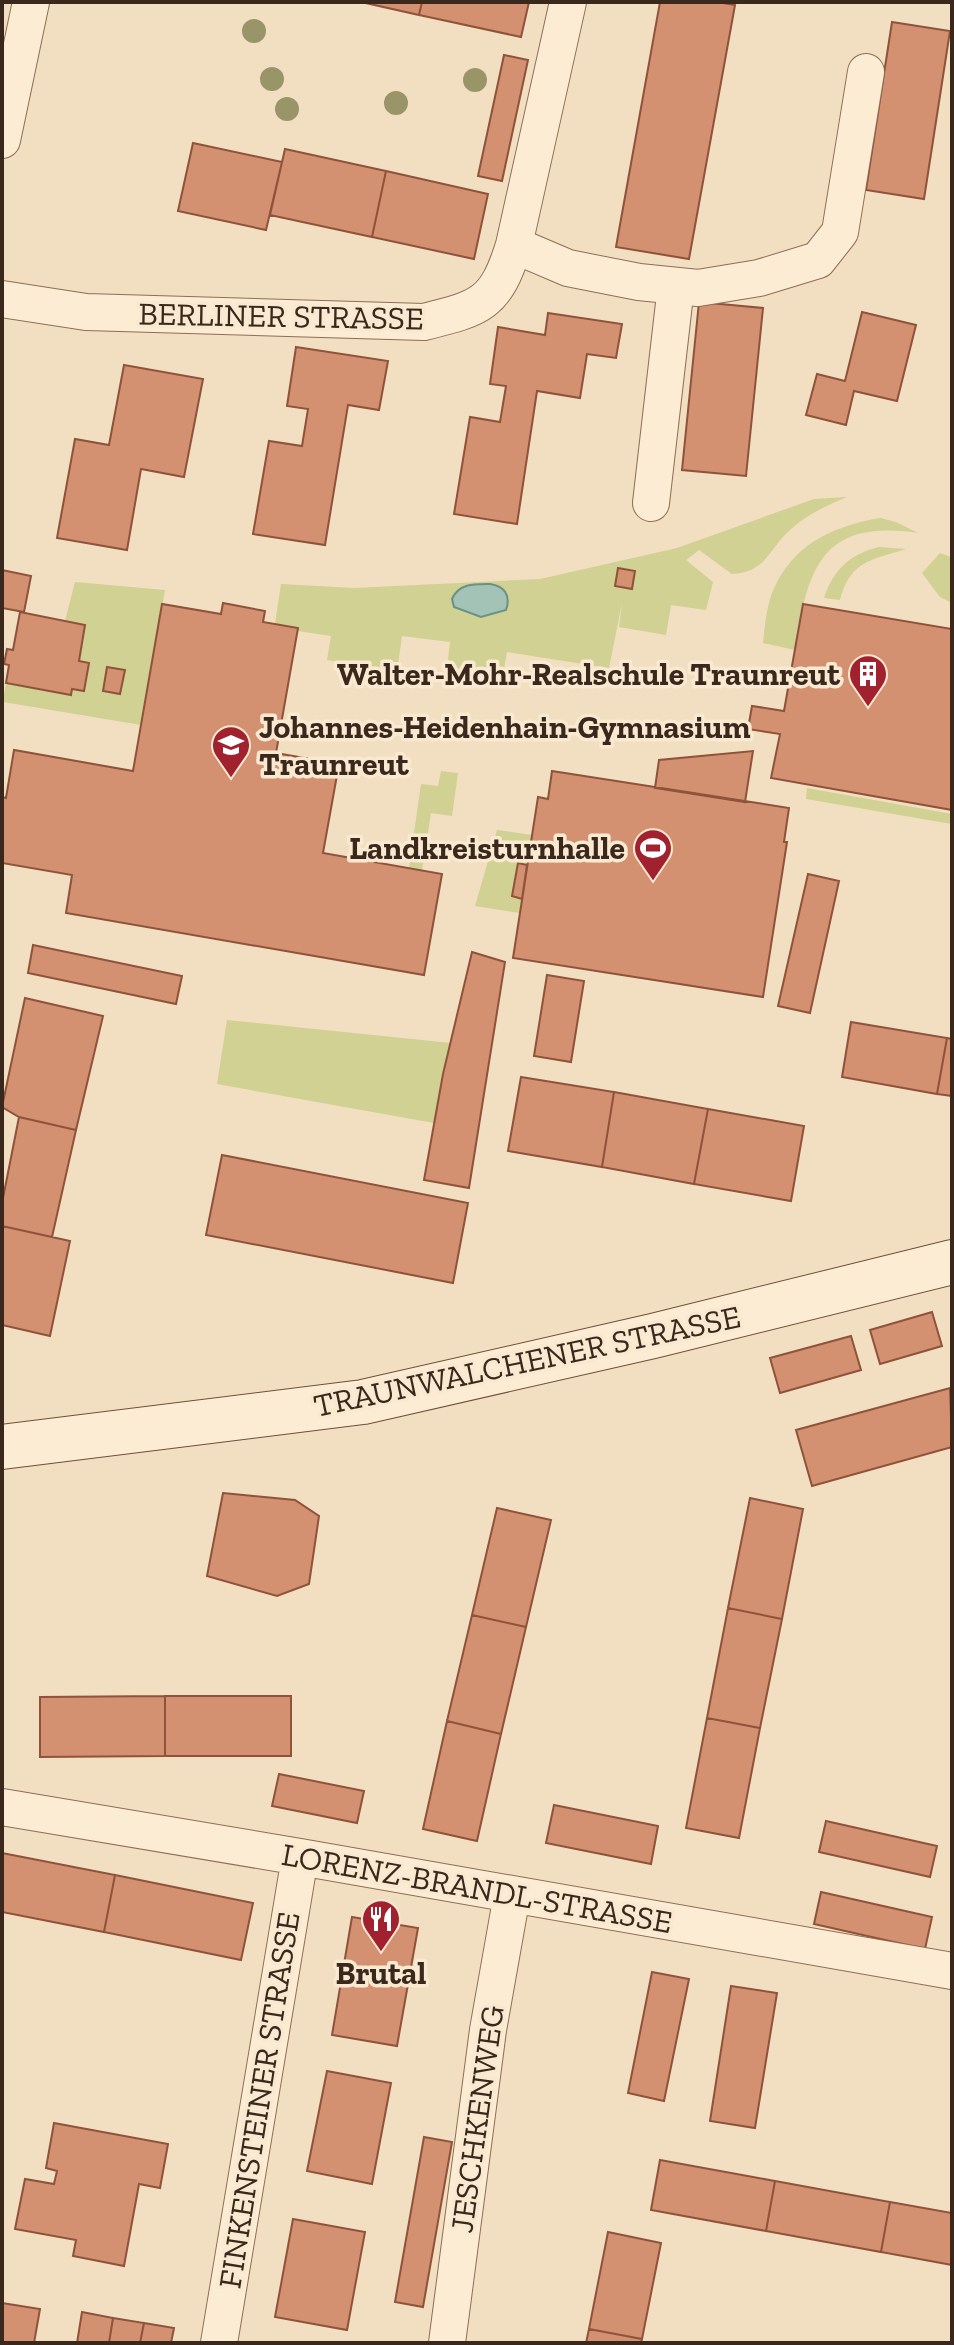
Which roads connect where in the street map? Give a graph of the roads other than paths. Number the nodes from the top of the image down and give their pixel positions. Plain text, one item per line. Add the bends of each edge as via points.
1 (31, 2) edge
2 (568, 2) edge
3 (866, 72) dead end
4 (3, 125) edge
5 (514, 245) junction
6 (676, 286) junction
7 (2, 299) edge
8 (651, 503) dead end
9 (952, 1262) edge
10 (2, 1447) edge
11 (2, 1807) edge
12 (300, 1857) junction
13 (512, 1895) junction
14 (952, 1971) edge
15 (219, 2343) edge
16 (447, 2343) edge

1 - 4 street
2 - 5 street, BERLINER STRASSE
3 - 6 street via 840,232 818,260 759,278 698,288
5 - 6 street via 568,268
5 - 7 street, BERLINER STRASSE via 505,276 488,298 464,312 424,322 86,312
6 - 8 street
9 - 10 main road, TRAUNWALCHENER STRASSE via 363,1402
11 - 12 street, LORENZ-BRANDL-STRASSE
12 - 13 street, LORENZ-BRANDL-STRASSE
12 - 15 street, FINKENSTEINER STRASSE
13 - 14 street, LORENZ-BRANDL-STRASSE
13 - 16 street, JESCHKENWEG via 479,2091

